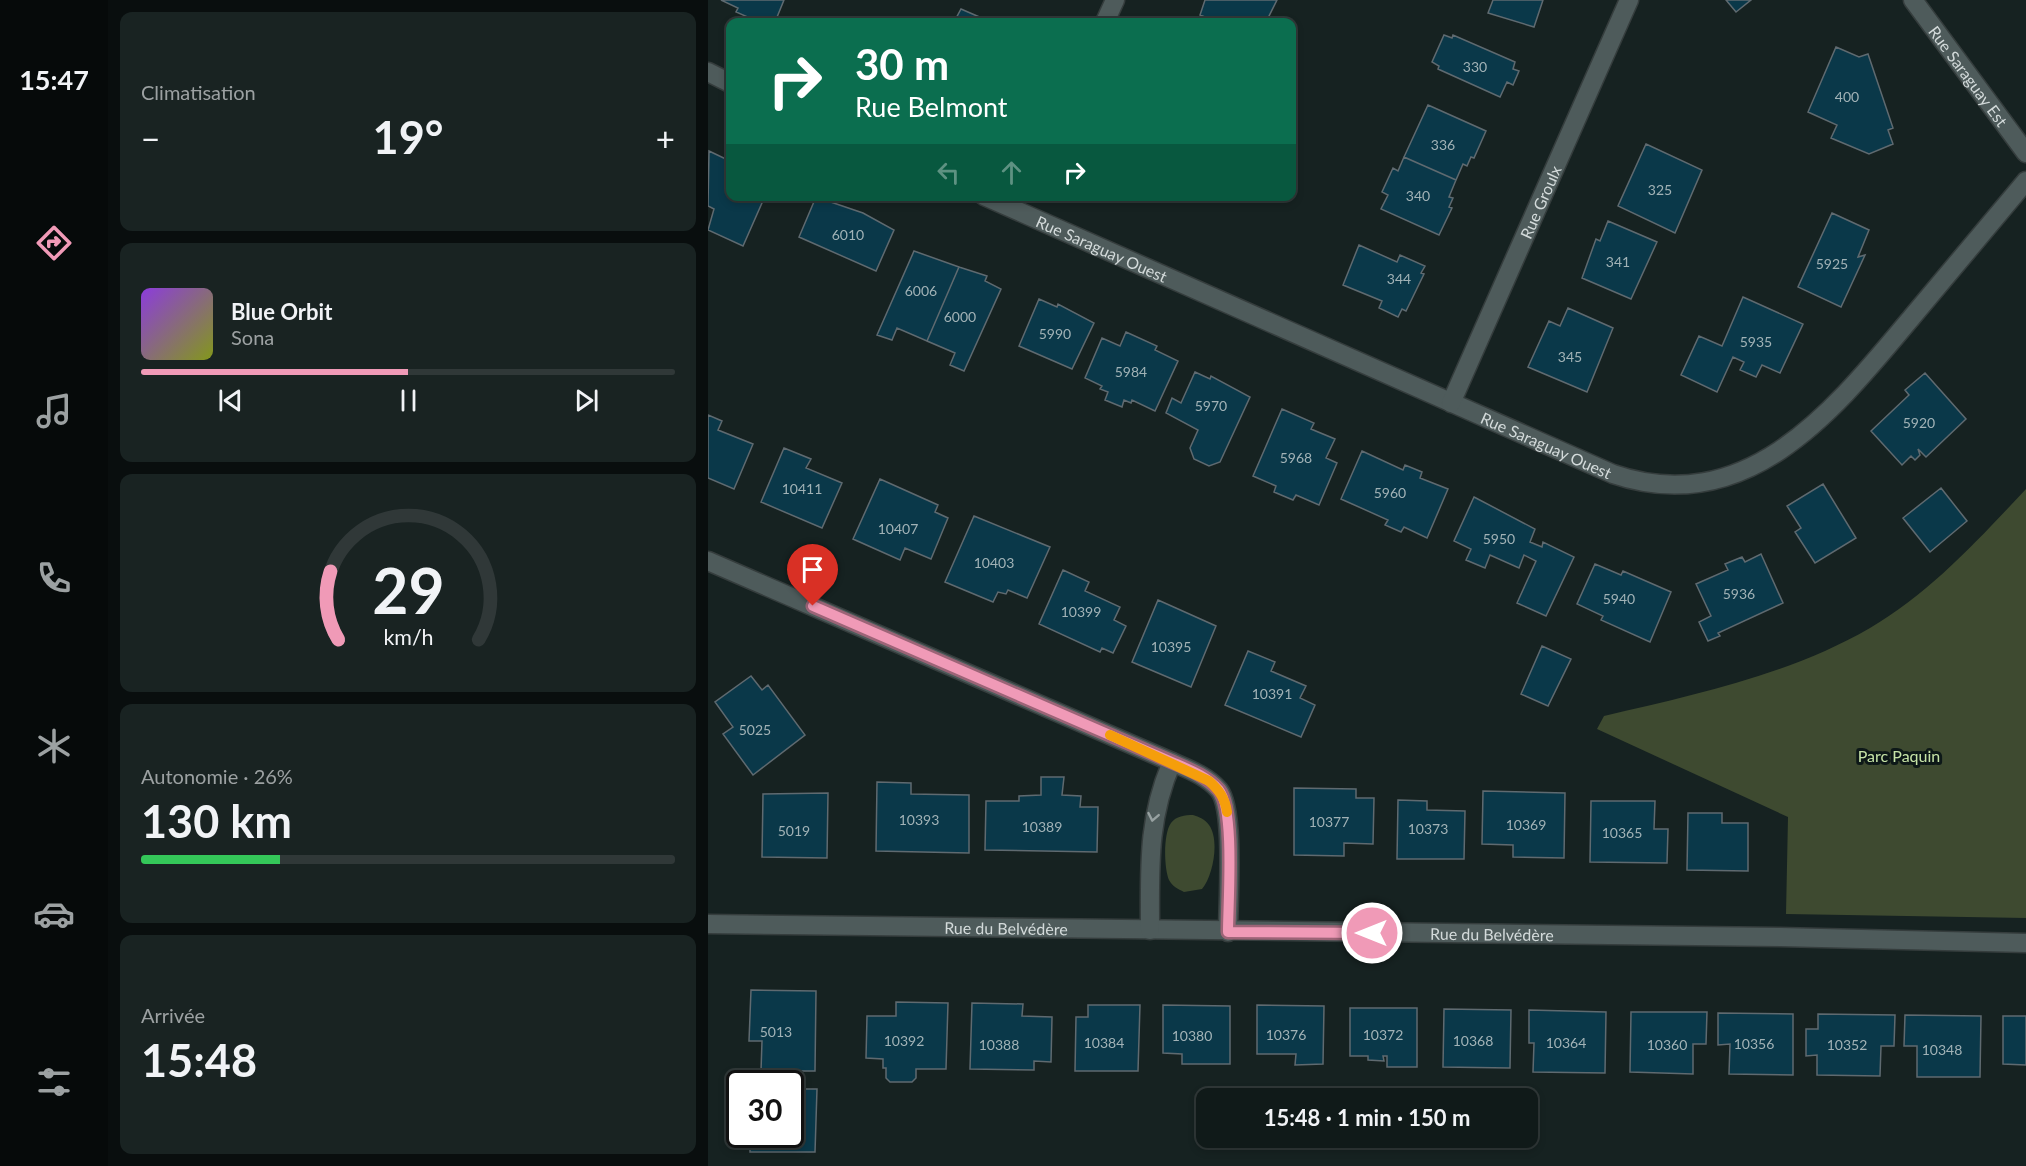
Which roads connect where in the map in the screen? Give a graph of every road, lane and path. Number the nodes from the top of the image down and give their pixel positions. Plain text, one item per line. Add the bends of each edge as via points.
1 (1115, 0) edge
2 (1629, 0) edge
3 (1913, 0) edge
4 (1107, 18) edge
5 (708, 72) edge
6 (726, 80) edge
7 (2026, 153) edge
8 (2026, 180) edge
9 (1006, 201) edge
10 (1024, 205) edge
11 (1451, 403) junction
12 (708, 561) edge
13 (1172, 762) junction
14 (708, 924) edge
15 (1150, 930) junction
16 (1228, 932) junction
17 (2026, 943) edge

1 - 4 street
2 - 11 street, Rue Groulx
3 - 7 street, Rue Saraguay Est
5 - 6 street
8 - 11 street, Rue Saraguay Ouest via 1852,389 1813,428 1738,473 1702,484 1670,487 1639,483
9 - 10 street, Rue Saraguay Ouest
10 - 11 street, Rue Saraguay Ouest
12 - 13 street
13 -> 15 street via 1158,795 1151,831
13 - 16 street via 1209,781 1225,801
14 - 15 street, Rue du Belvédère
15 - 16 street, Rue du Belvédère
16 - 17 street, Rue du Belvédère

